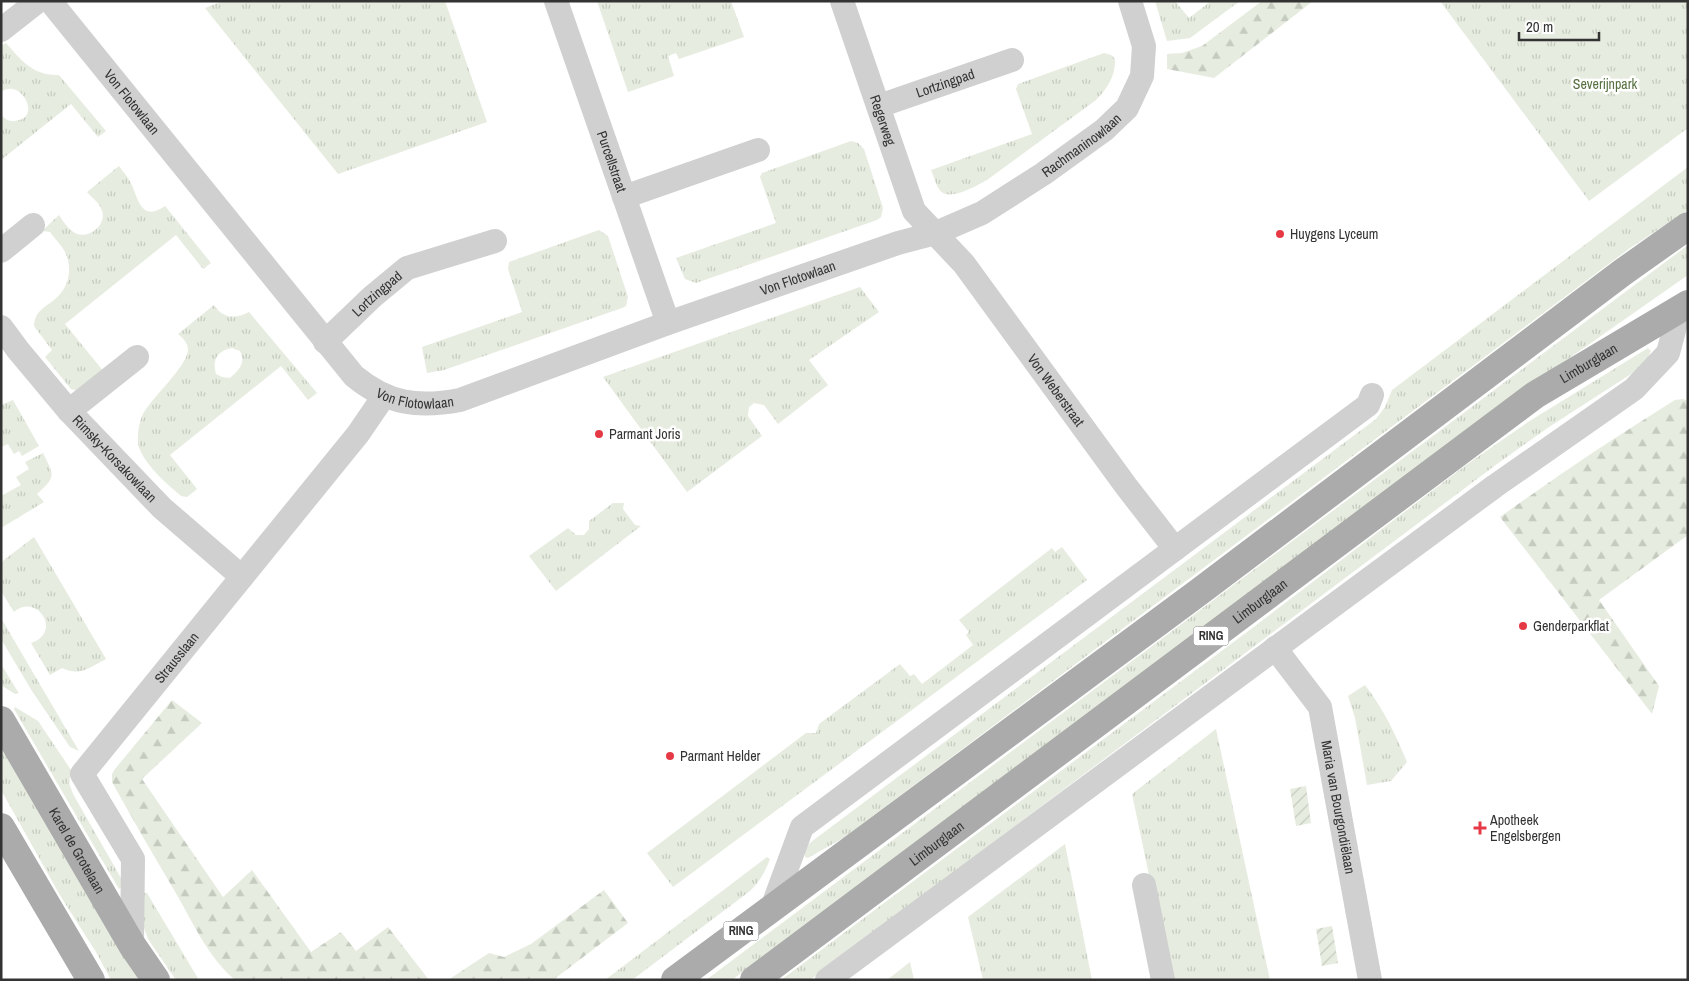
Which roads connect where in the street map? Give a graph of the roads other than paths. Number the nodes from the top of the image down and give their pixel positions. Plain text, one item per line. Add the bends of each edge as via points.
1 (38, 1) edge
2 (50, 1) edge
3 (556, 1) edge
4 (842, 1) edge
5 (1130, 1) edge
6 (1, 30) edge
7 (1012, 60) dead end
8 (879, 106) junction
9 (758, 150) dead end
10 (624, 196) junction
11 (33, 225) dead end
12 (1688, 226) edge
13 (936, 233) junction
14 (495, 241) dead end
15 (1, 251) edge
16 (1684, 306) edge
17 (668, 322) junction
18 (1, 327) edge
19 (325, 342) junction
20 (137, 357) dead end
21 (1372, 395) dead end
22 (384, 396) junction
23 (70, 411) junction
24 (1175, 549) junction
25 (242, 577) junction
26 (1275, 648) junction
27 (1, 720) edge
28 (1, 827) edge
29 (1144, 885) dead end
30 (772, 908) junction
31 (132, 945) junction
32 (90, 980) edge
33 (156, 980) edge
34 (675, 980) edge
35 (754, 980) edge
36 (828, 980) edge
37 (1163, 980) edge
38 (1370, 980) edge

1 - 6 street
2 - 19 street, Von Flotowlaan
3 - 10 street, Purcellstraat
4 - 8 street, Regerweg
5 - 13 street, Rachmaninowlaan via 1144,46 1142,76 1127,108 1104,130 1043,174 982,213
7 - 8 street, Lortzingpad
8 - 13 street, Regerweg via 914,211
9 - 10 street
10 - 17 street, Purcellstraat
11 - 15 street
12 - 30 main road, RING
13 - 17 street, Von Flotowlaan
13 - 24 street, Von Weberstraat via 964,264
14 - 19 street, Lortzingpad via 408,268
16 - 26 street, Limburglaan via 1668,353 1634,389 1495,486
16 - 35 main road, Limburglaan / RING via 1536,395
17 - 22 street, Von Flotowlaan via 460,400 418,403
18 - 23 street, Rimsky-Korsakowlaan
19 - 22 street, Von Flotowlaan via 354,376
20 - 23 street
21 - 24 street via 1368,405
22 - 25 street, Strausslaan via 358,434
23 - 25 street, Rimsky-Korsakowlaan via 162,508
24 - 30 street via 802,827
25 - 31 street, Strausslaan via 82,774 133,859
26 - 36 street, Limburglaan
26 - 38 street, Maria van Bourgondiëlaan via 1320,708
27 - 31 main road, Karel de Grotelaan
28 - 32 main road
29 - 37 street
30 - 34 main road, RING
31 - 33 main road, Karel de Grotelaan

